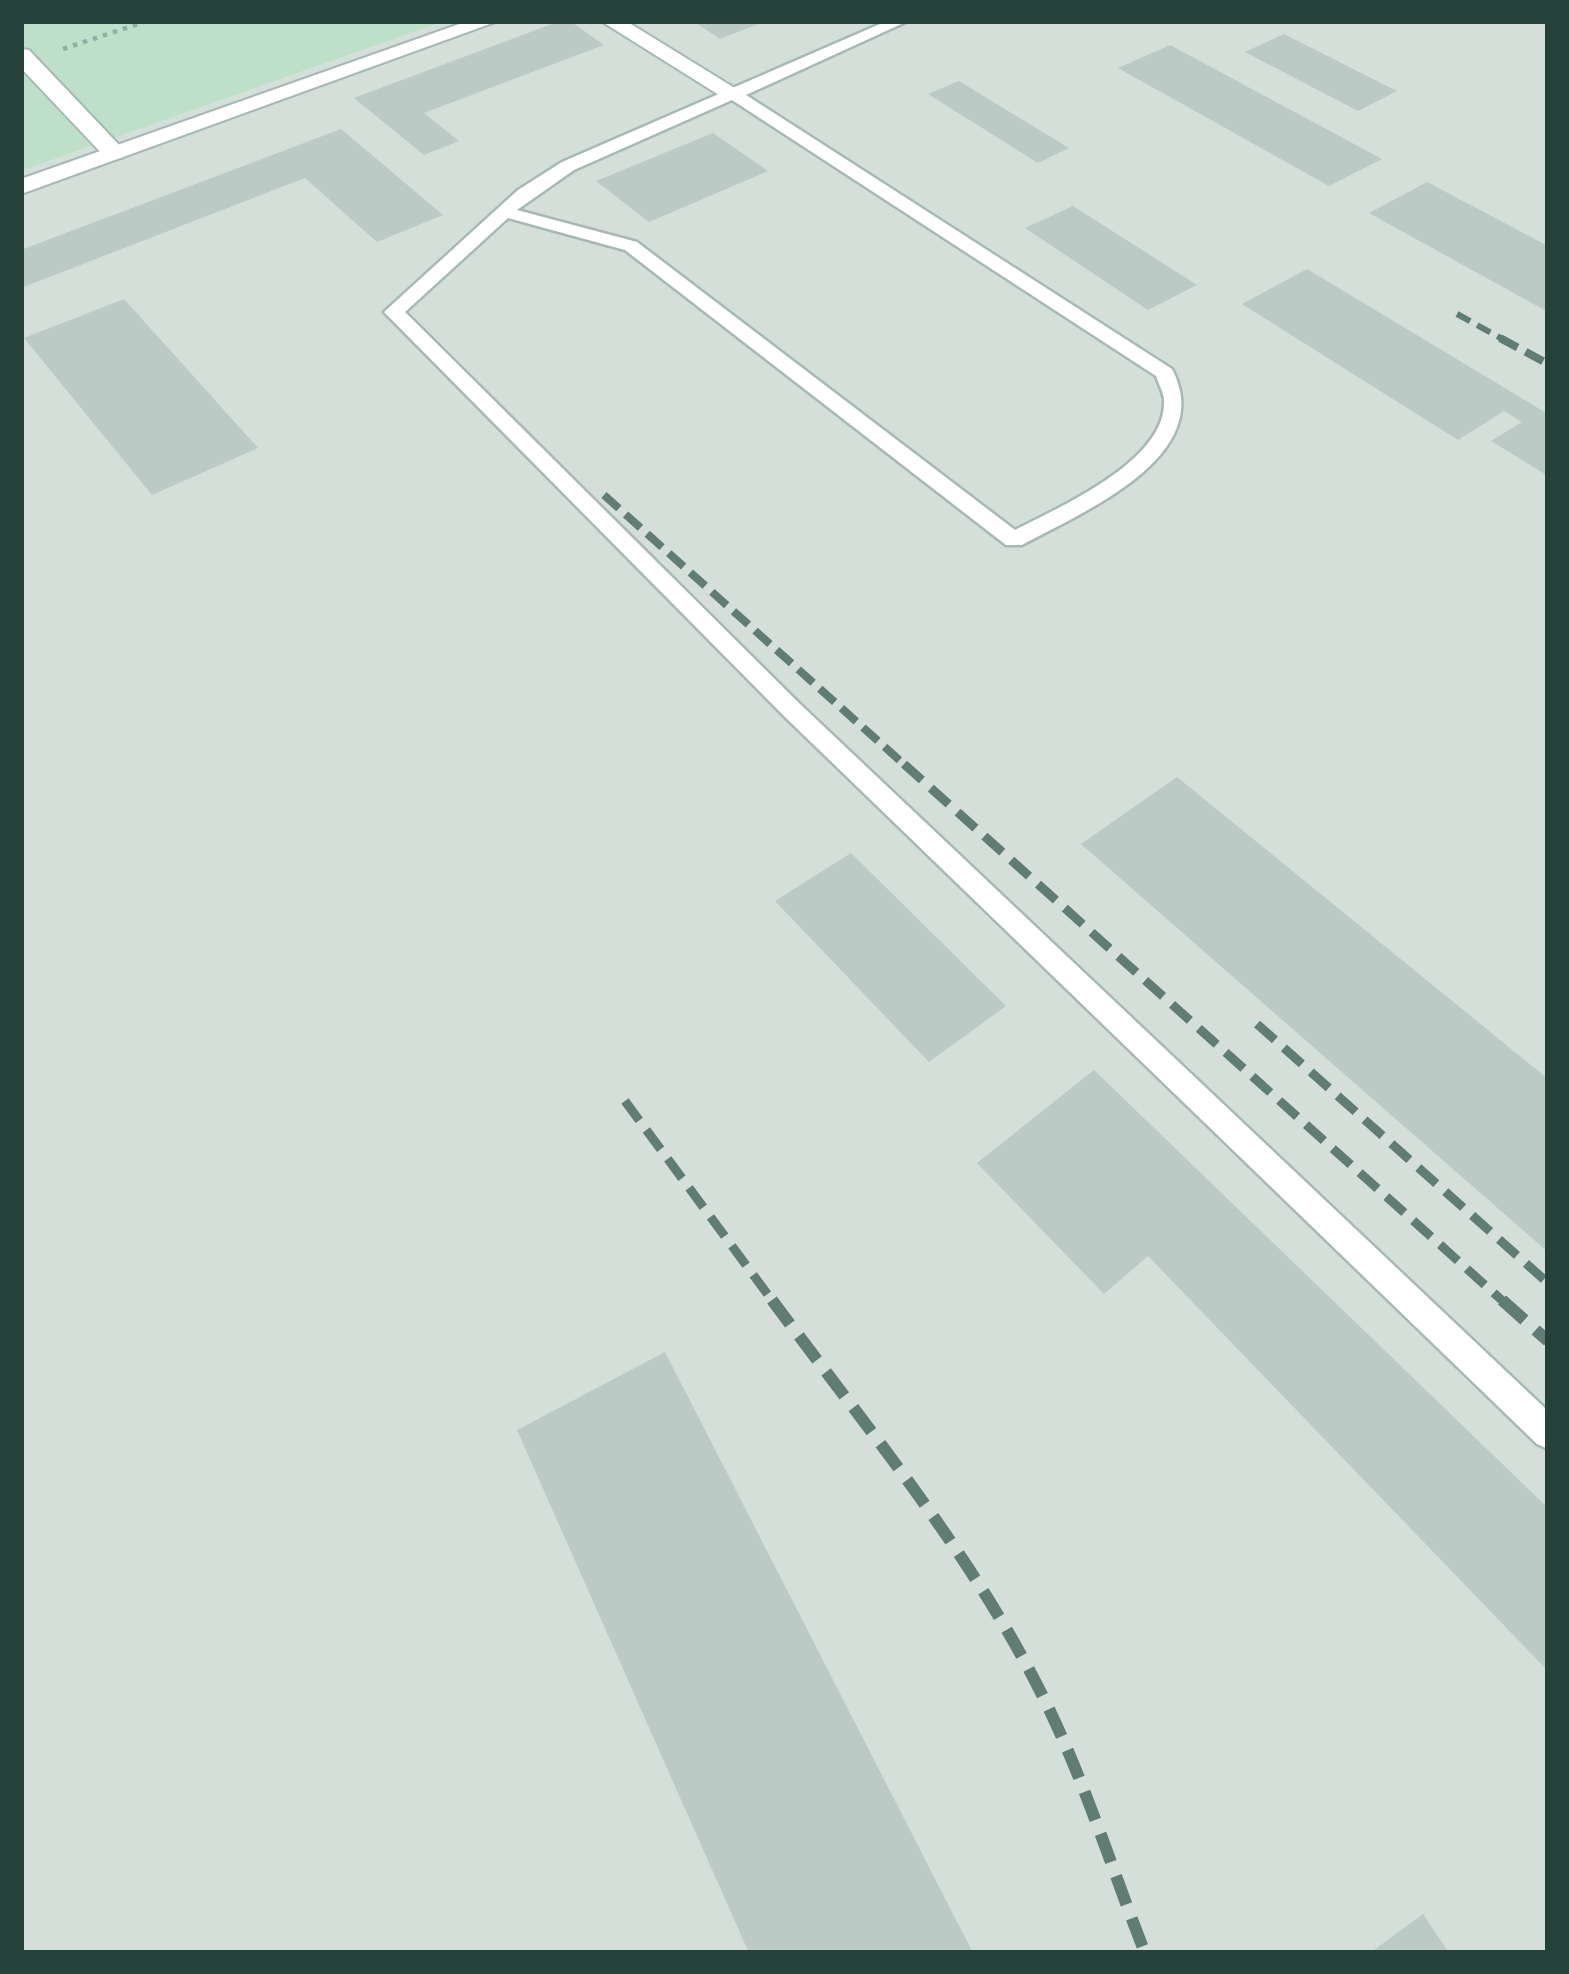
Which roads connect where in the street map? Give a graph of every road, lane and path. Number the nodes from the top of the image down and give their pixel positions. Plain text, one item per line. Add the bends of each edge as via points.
1 (148, 21) edge
2 (488, 21) edge
3 (611, 21) edge
4 (900, 21) edge
5 (24, 58) edge
6 (735, 95) junction
7 (114, 153) junction
8 (21, 187) edge
9 (505, 212) junction
10 (1548, 1433) edge

1 - 5 path
2 - 7 street
3 - 6 street
4 - 6 lane
5 - 7 street
6 - 9 lane via 568,166
6 - 9 lane via 1165,373 1177,401 1143,464 1014,540 631,247
7 - 8 street
9 - 10 lane via 394,312 792,710

